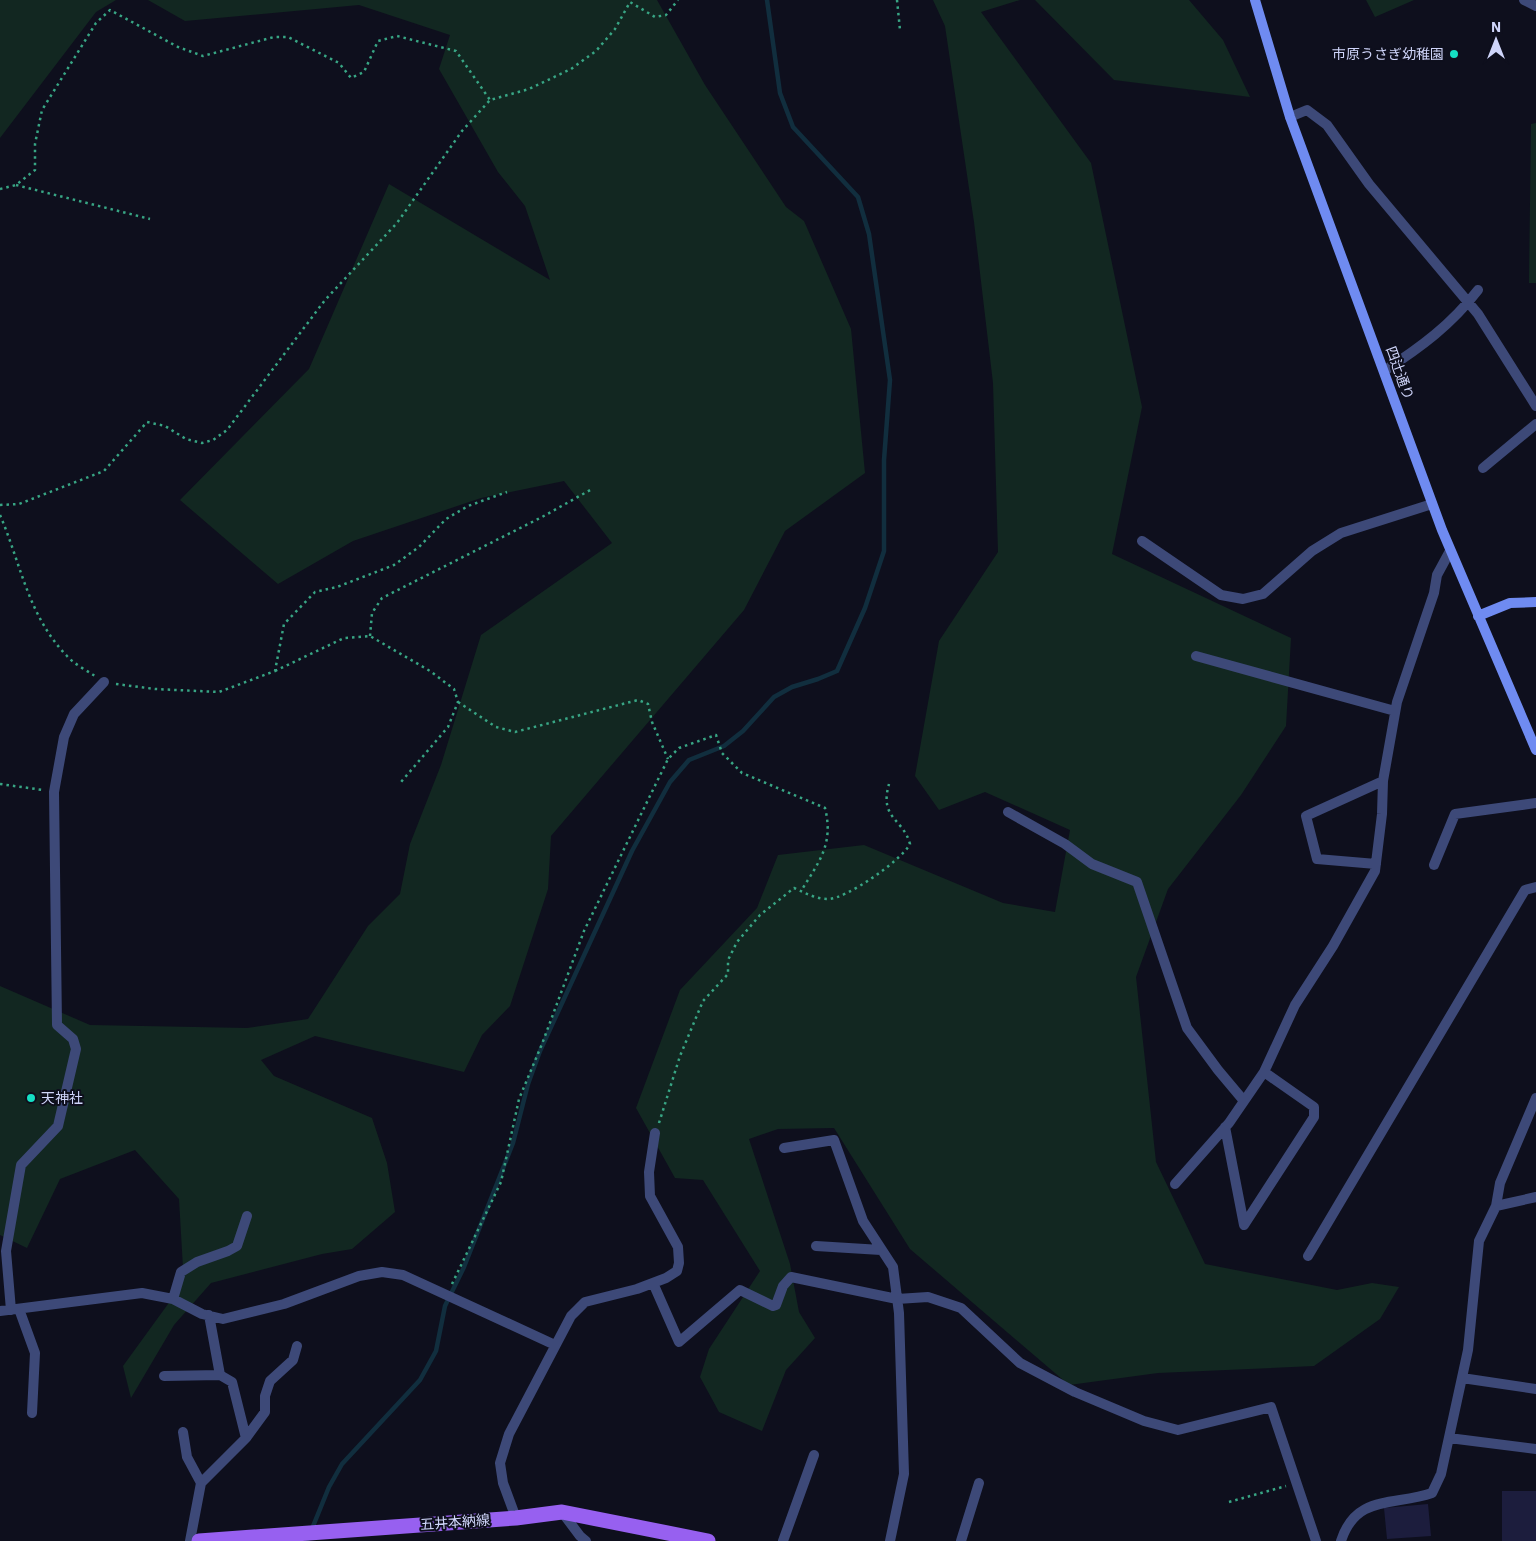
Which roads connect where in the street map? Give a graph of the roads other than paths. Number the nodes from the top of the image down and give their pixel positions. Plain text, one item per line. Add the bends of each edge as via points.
1 (1255, 0) edge
2 (1524, 0) edge
3 (1536, 6) edge
4 (1290, 117) junction
5 (1478, 290) dead end
6 (1468, 302) junction
7 (1384, 371) junction
8 (1536, 406) edge
9 (1536, 424) edge
10 (1483, 468) dead end
11 (1432, 504) junction
12 (1142, 541) dead end
13 (1450, 550) junction
14 (1536, 602) edge
15 (1478, 616) junction
16 (1196, 656) dead end
17 (104, 682) road end
18 (1395, 711) junction
19 (1536, 750) edge
20 (1383, 781) junction
21 (1536, 803) edge
22 (1008, 812) dead end
23 (1376, 864) junction
24 (1434, 865) dead end
25 (1536, 887) edge
26 (1264, 1072) junction
27 (1536, 1098) edge
28 (1244, 1101) junction
29 (1226, 1127) junction
30 (655, 1134) road end
31 (784, 1148) dead end
32 (1175, 1184) dead end
33 (1536, 1196) edge
34 (1496, 1206) junction
35 (247, 1216) dead end
36 (4, 1245) edge
37 (816, 1246) dead end
38 (882, 1250) junction
39 (1308, 1256) dead end
40 (653, 1283) junction
41 (173, 1299) junction
42 (897, 1299) junction
43 (15, 1309) junction
44 (0, 1311) edge
45 (210, 1316) junction
46 (555, 1345) junction
47 (297, 1346) dead end
48 (220, 1375) junction
49 (164, 1376) dead end
50 (1462, 1378) junction
51 (1536, 1389) edge
52 (32, 1413) dead end
53 (183, 1432) dead end
54 (246, 1438) junction
55 (1449, 1438) junction
56 (1536, 1450) edge
57 (814, 1455) dead end
58 (202, 1483) junction
59 (979, 1483) dead end
60 (562, 1512) junction
61 (516, 1518) junction
62 (190, 1541) edge
63 (198, 1541) edge
64 (586, 1541) edge
65 (708, 1541) edge
66 (782, 1541) edge
67 (890, 1541) edge
68 (960, 1541) edge
69 (1316, 1541) edge
70 (1341, 1541) edge

1 - 4 street, 四辻通り
2 - 3 street
4 - 6 street via 1307,110 1327,125 1369,184
4 - 7 street, 四辻通り
5 - 6 street
6 - 7 street via 1428,343
6 - 8 street
7 - 11 street, 四辻通り
9 - 10 street
11 - 12 street via 1341,533 1312,551 1263,594 1243,599 1221,595
11 - 13 street, 四辻通り
13 - 15 street, 四辻通り
13 - 18 street via 1437,575
14 - 15 street via 1510,603
15 - 19 street, 四辻通り
16 - 18 street
17 - 36 street via 74,714 54,792 56,1025 72,1039 76,1049 58,1126 21,1165
18 - 20 street
20 - 23 street
20 - 23 street via 1306,816 1317,859
21 - 24 street via 1454,814
22 - 28 street via 1065,844 1092,864 1137,882 1188,1028
23 - 26 street via 1338,938 1295,1005
25 - 39 street via 1525,890
26 - 28 street
26 - 29 street via 1314,1107 1314,1117 1244,1225
27 - 34 street via 1500,1183
28 - 29 street
29 - 32 street
30 - 40 street via 649,1172 650,1196 678,1247 680,1263 677,1271
31 - 38 street via 834,1140 863,1221
33 - 34 street
34 - 50 street via 1479,1241 1468,1350
35 - 41 street via 236,1246 180,1272
36 - 43 street
37 - 38 street
38 - 42 street via 892,1267
40 - 42 street via 680,1342 740,1290 776,1305 783,1286 791,1277
40 - 46 street via 585,1302 571,1316
41 - 43 street via 142,1293
41 - 45 street
42 - 67 street via 904,1474
42 - 69 street via 928,1297 961,1308 1020,1363 1075,1392 1144,1421 1178,1430 1271,1407
43 - 44 street
43 - 52 street via 35,1353
45 - 46 street via 223,1319 284,1304 359,1276 382,1272 403,1275
45 - 48 street
46 - 61 street via 508,1434 500,1463 502,1483
47 - 54 street via 293,1360 270,1382 265,1396 265,1412
48 - 49 street
48 - 54 street via 232,1382
50 - 51 street
50 - 55 street
53 - 58 street via 187,1457
54 - 58 street
55 - 56 street
55 - 70 street via 1441,1474 1432,1493 1366,1507 1346,1525
57 - 66 street
58 - 62 street
59 - 68 street
60 - 61 main road, 五井本納線
60 - 64 street
60 - 65 main road, 五井本納線
61 - 63 main road, 五井本納線

